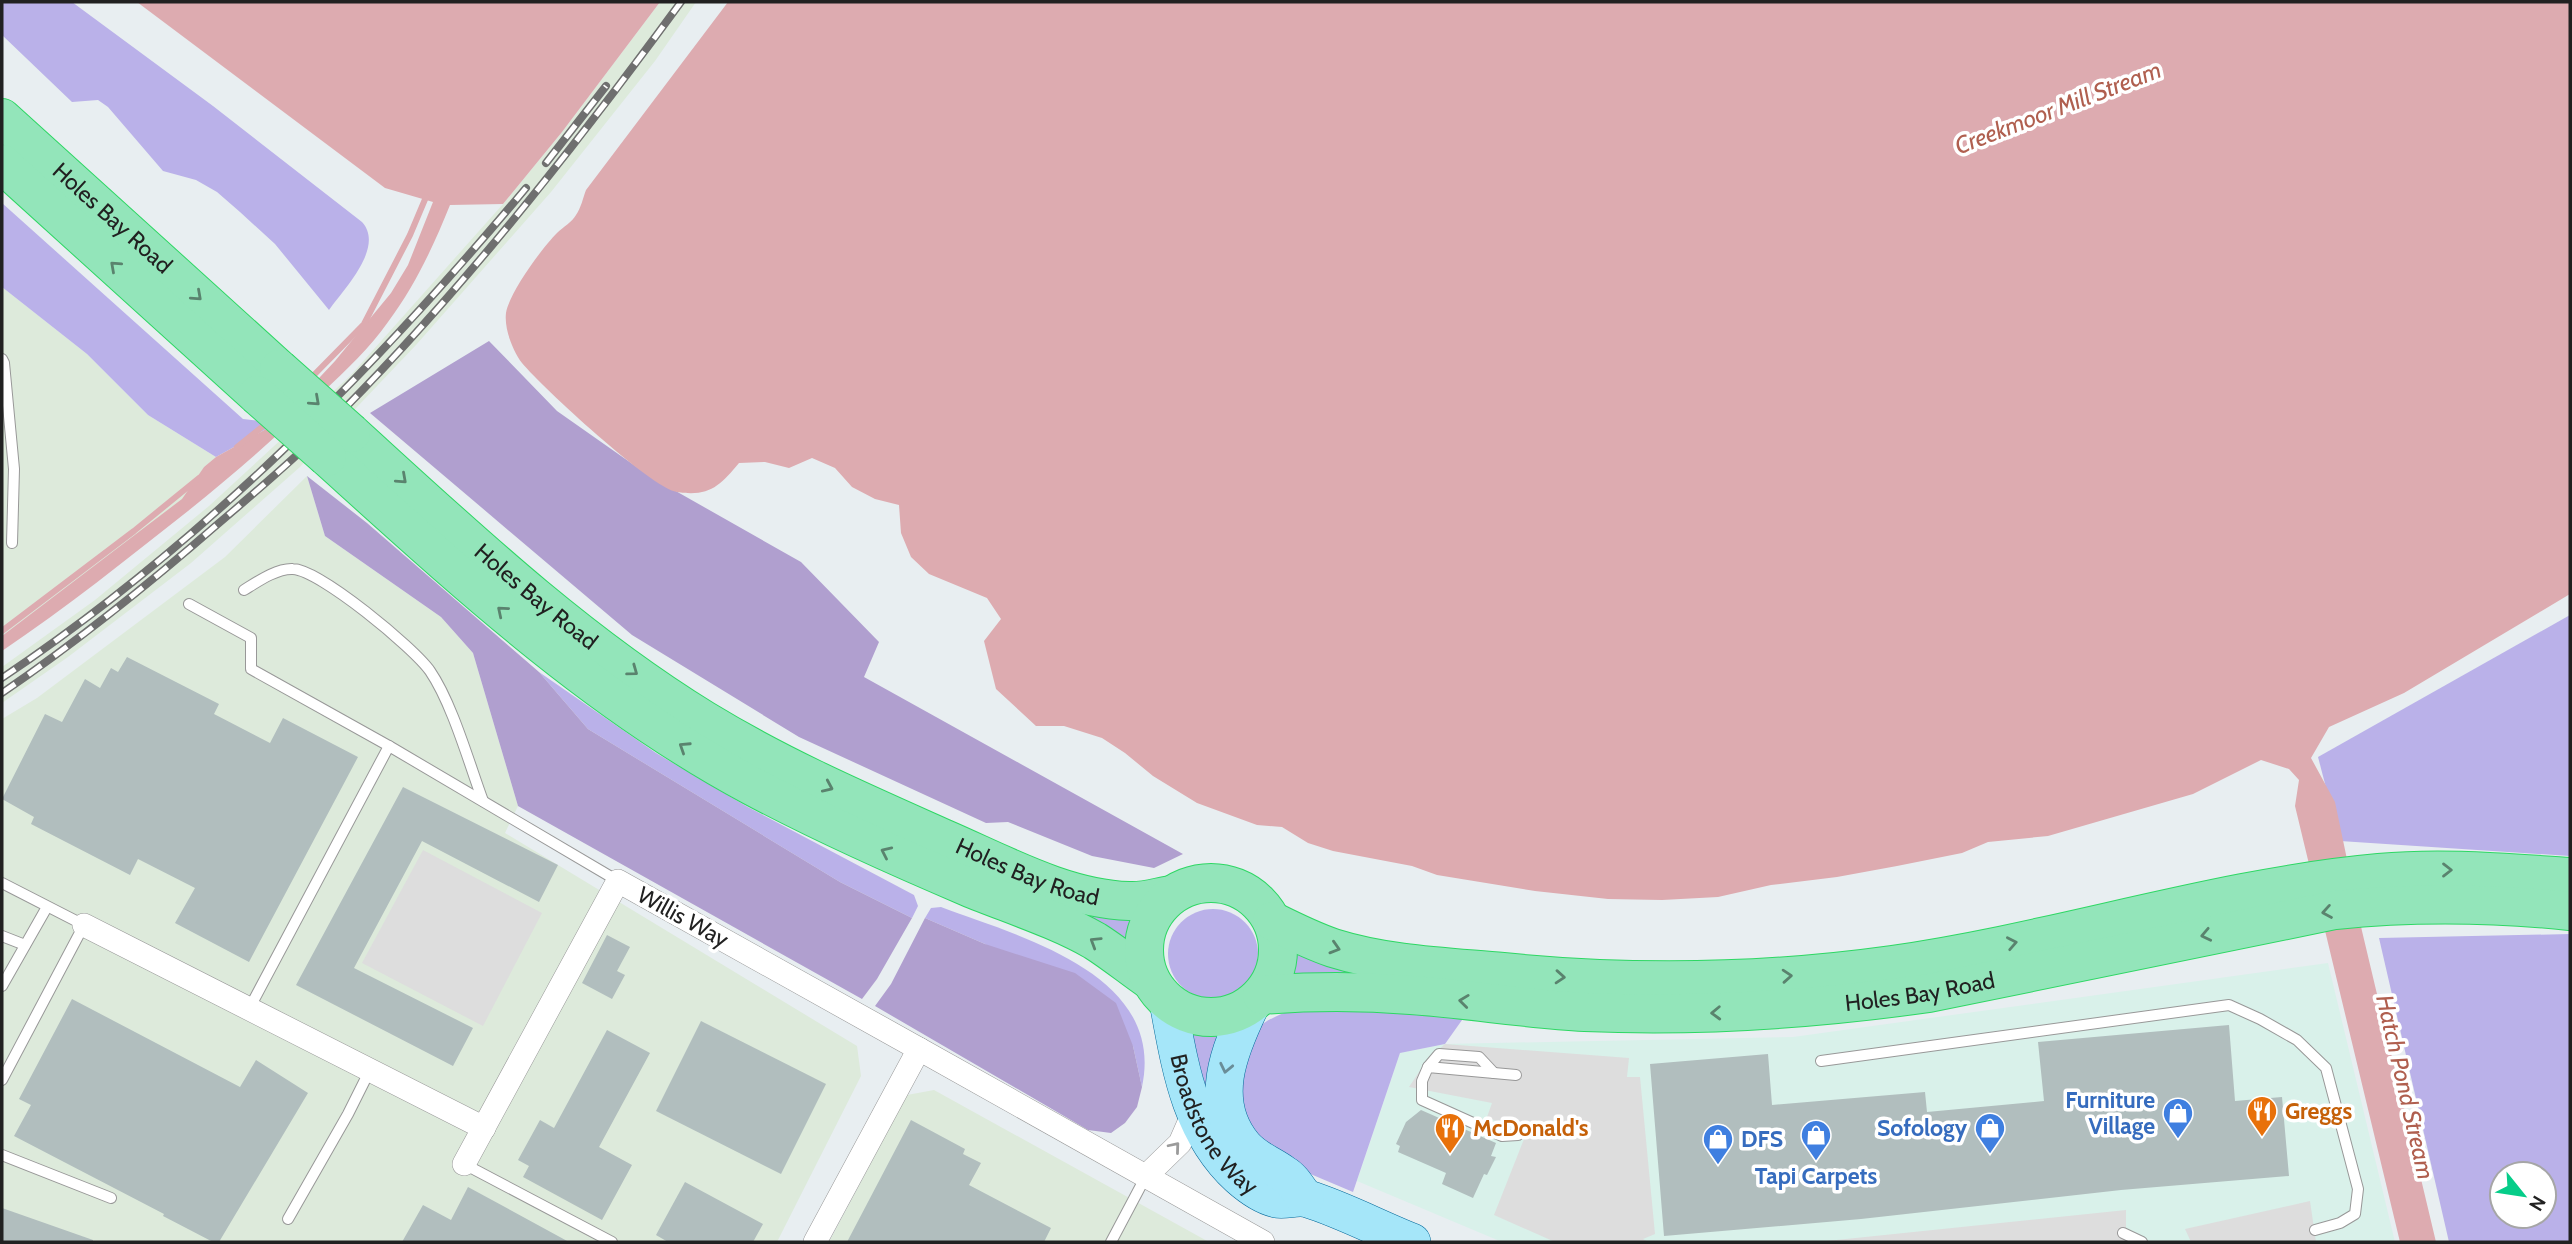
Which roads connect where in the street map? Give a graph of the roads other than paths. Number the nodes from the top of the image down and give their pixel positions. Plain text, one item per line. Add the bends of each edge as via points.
1 (2, 118) edge
2 (2, 164) edge
3 (2, 359) edge
4 (268, 382) junction
5 (339, 445) junction
6 (12, 543) dead end
7 (244, 590) dead end
8 (189, 604) dead end
9 (389, 746) junction
10 (483, 801) junction
11 (2570, 877) edge
12 (618, 881) junction
13 (2, 883) edge
14 (2380, 889) junction
15 (1171, 895) junction
16 (47, 907) junction
17 (2570, 911) edge
18 (1272, 921) junction
19 (84, 925) junction
20 (2, 936) edge
21 (25, 945) junction
22 (2, 986) edge
23 (1159, 992) junction
24 (1256, 1000) junction
25 (249, 1009) junction
26 (919, 1049) junction
27 (1821, 1061) dead end
28 (370, 1070) junction
29 (1516, 1075) dead end
30 (2, 1080) edge
31 (1194, 1111) junction
32 (484, 1128) junction
33 (1518, 1135) dead end
34 (2, 1155) edge
35 (464, 1164) joint
36 (1146, 1177) junction
37 (111, 1198) dead end
38 (1305, 1198) junction
39 (288, 1219) dead end
40 (2315, 1230) dead end
41 (2123, 1233) dead end
42 (612, 1242) edge
43 (815, 1242) edge
44 (1111, 1242) edge
45 (1263, 1242) edge
46 (1412, 1242) edge
47 (2141, 1242) edge

1 -> 4 highway, Holes Bay Road
4 -> 2 highway, Holes Bay Road
3 - 6 lane via 14,469
4 - 5 highway, Holes Bay Road, bridge
5 -> 15 highway, Holes Bay Road via 653,686 753,749 848,796 1062,888 1133,902
23 -> 5 highway, Holes Bay Road via 1082,934 829,826 701,758 655,728 533,638 445,563
7 - 10 lane via 292,569 310,573 416,654 431,673 451,716
8 - 9 lane via 251,638 251,668
9 - 10 lane
9 - 25 lane
10 - 12 lane
14 -> 11 highway, Holes Bay Road via 2421,870
12 - 26 street, Willis Way
12 - 32 street, Willis Way
13 - 16 lane
14 - 17 highway, Holes Bay Road via 2466,904
18 -> 14 highway, Holes Bay Road via 1365,956 1579,979 1709,981 1895,964 2285,886
14 -> 24 highway, Holes Bay Road via 2335,910 1998,981 1807,1008 1583,1012 1329,990
15 - 18 highway via 1203,883 1236,887 1264,907
15 - 23 highway via 1148,925 1144,944 1145,963
16 - 19 lane
16 - 21 lane
18 - 24 highway via 1278,959 1273,978
19 - 25 street
19 - 30 lane
20 - 21 lane
21 - 22 lane
23 - 24 highway via 1187,1013 1209,1017 1231,1015
23 - 31 main road, Broadstone Way
24 -> 38 main road, Broadstone Way via 1228,1056 1222,1083 1225,1106 1244,1146 1261,1162 1286,1174
25 - 28 street
26 - 36 street, Willis Way
26 - 43 street
27 - 40 lane via 2229,1005 2297,1040 2326,1068 2358,1189 2355,1214
28 - 32 street
28 - 39 lane
29 - 33 lane via 1428,1067 1422,1100 1502,1136
36 -> 31 street via 1180,1143
31 - 38 main road, Broadstone Way via 1218,1155 1248,1185 1275,1199
32 - 35 street, Willis Way
34 - 37 lane
35 - 42 lane
36 - 44 lane
36 - 45 street, Willis Way
38 - 46 main road, Broadstone Way
41 - 47 lane

